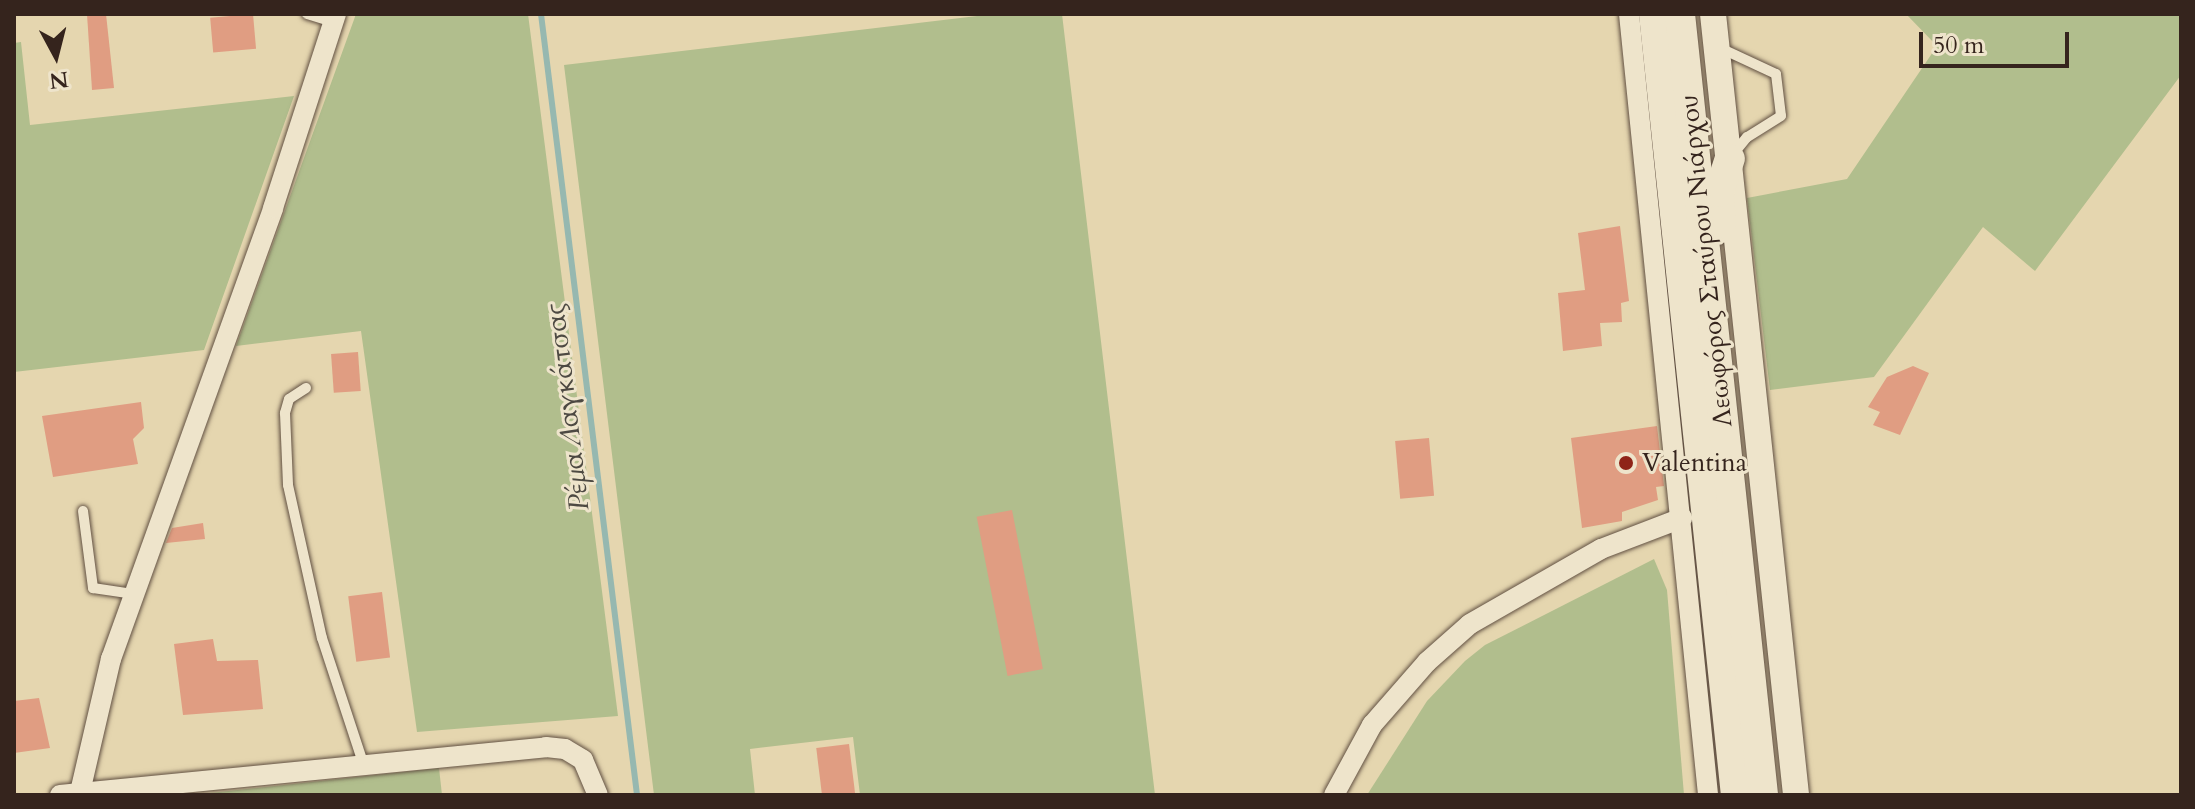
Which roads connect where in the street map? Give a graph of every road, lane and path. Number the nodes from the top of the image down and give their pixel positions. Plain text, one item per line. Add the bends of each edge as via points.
1 (307, 14) edge
2 (1629, 14) edge
3 (1654, 14) edge
4 (1680, 14) edge
5 (1713, 14) edge
6 (335, 18) edge
7 (1716, 46) junction
8 (1730, 159) junction
9 (1715, 349) junction
10 (306, 388) dead end
11 (83, 511) dead end
12 (1682, 518) junction
13 (133, 594) junction
14 (363, 763) junction
15 (170, 789) edge
16 (73, 794) edge
17 (598, 795) edge
18 (1334, 795) edge
19 (1708, 795) edge
20 (1736, 795) edge
21 (1763, 795) edge
22 (1796, 795) edge

1 - 6 lane
2 - 12 street
3 - 20 main road, Λεωφόρος Σταύρου Νιάρχου
4 - 9 main road, Λεωφόρος Σταύρου Νιάρχου
5 - 7 street
6 - 13 street via 273,208
7 - 8 street
7 - 8 lane via 1776,74 1781,116 1747,137
8 - 9 main road via 1719,192 1725,299
8 - 22 street
9 - 21 main road, Λεωφόρος Σταύρου Νιάρχου
10 - 14 lane via 289,399 285,413 288,485 322,638
11 - 13 lane via 93,588
12 - 18 street via 1601,549 1470,624 1427,662 1372,725
12 - 19 street
13 - 16 street
14 - 15 street
14 - 17 street via 554,747 583,760
15 - 16 street

